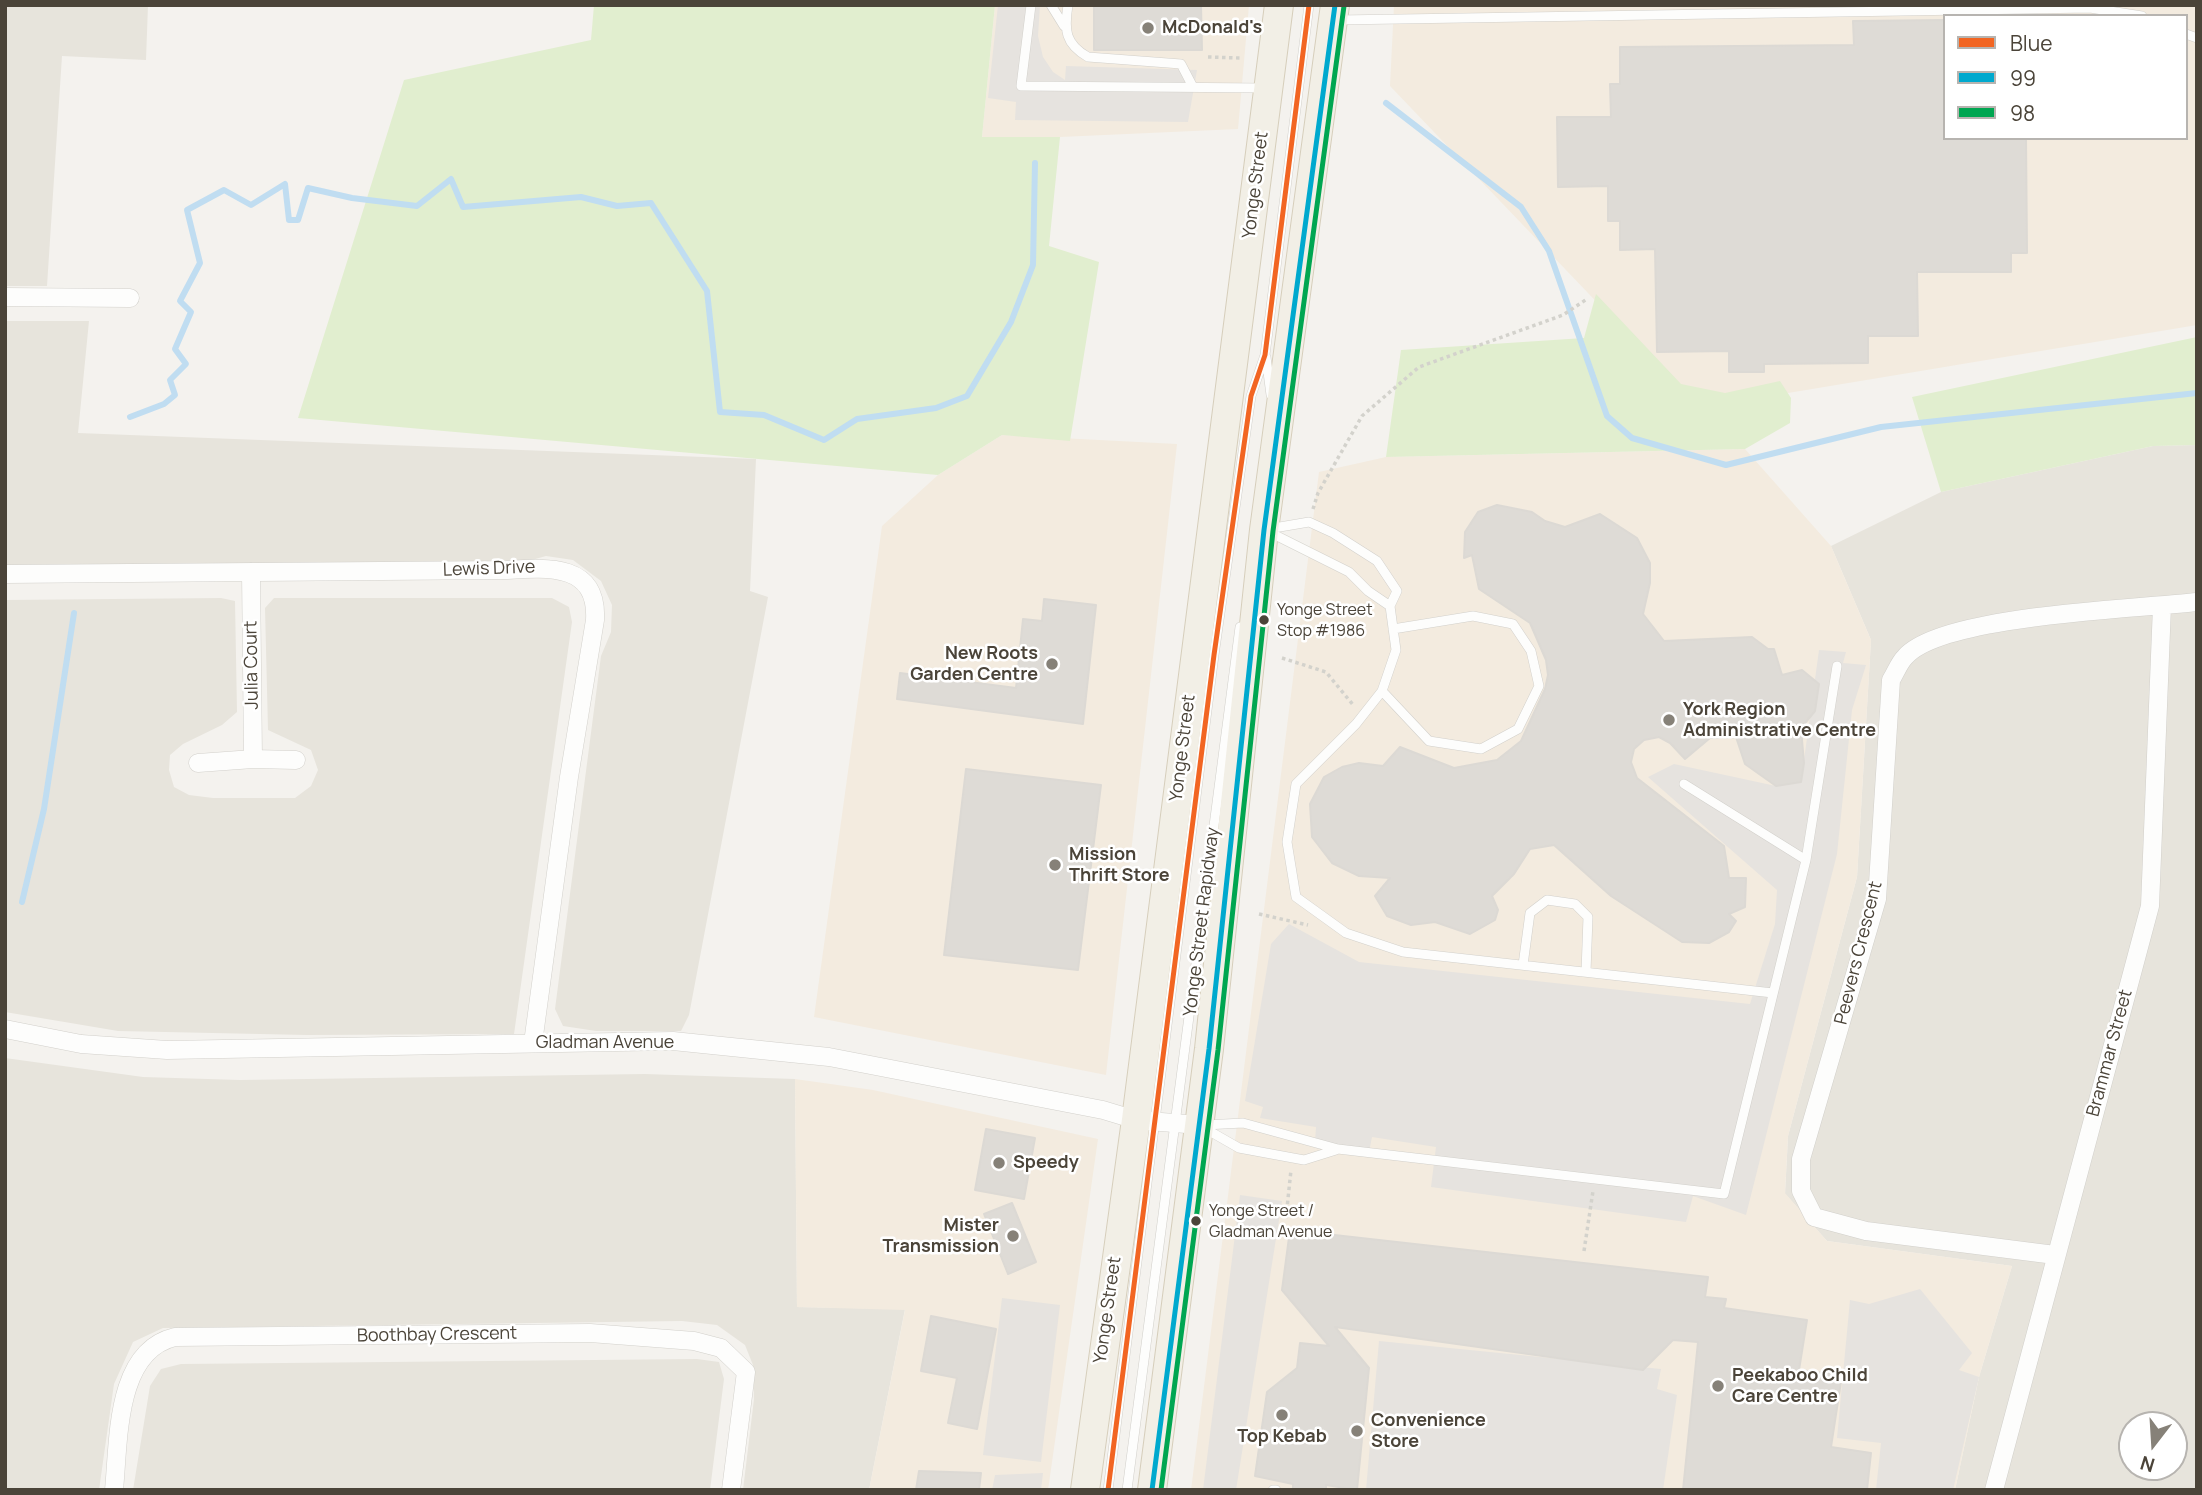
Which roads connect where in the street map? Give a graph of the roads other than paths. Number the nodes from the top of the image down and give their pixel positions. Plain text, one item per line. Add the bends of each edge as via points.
1 (1031, 5) edge
2 (1051, 5) edge
3 (1068, 5) edge
4 (1279, 5) edge
5 (1309, 5) edge
6 (1334, 13) edge
7 (2129, 14) edge
8 (1065, 26) junction
9 (1193, 87) junction
10 (1269, 88) junction
11 (5, 297) edge
12 (130, 298) dead end
13 (1265, 355) junction
14 (1258, 532) junction
15 (251, 572) junction
16 (5, 575) edge
17 (2197, 602) edge
18 (1390, 606) junction
19 (2162, 606) junction
20 (1241, 617) dead end
21 (1394, 629) junction
22 (1837, 666) dead end
23 (1382, 691) junction
24 (253, 759) junction
25 (296, 760) dead end
26 (198, 763) dead end
27 (1684, 784) dead end
28 (1805, 860) junction
29 (1523, 965) junction
30 (1586, 972) junction
31 (1773, 993) junction
32 (5, 1029) edge
33 (533, 1043) junction
34 (1146, 1121) junction
35 (1187, 1124) junction
36 (1338, 1149) junction
37 (2055, 1255) junction
38 (114, 1490) edge
39 (731, 1490) edge
40 (1085, 1490) edge
41 (1108, 1490) edge
42 (1127, 1490) edge
43 (1152, 1490) edge
44 (1994, 1490) edge

1 - 9 lane via 1021,86
2 - 8 lane
3 - 8 lane
4 - 10 main road, Yonge Street
5 - 13 lane, Yonge Street Rapidway
6 - 7 lane via 1422,21 2090,8
6 - 14 main road
8 - 9 lane via 1068,42 1088,57 1181,64
9 - 10 lane
10 - 34 main road, Yonge Street
11 - 12 street
13 - 14 lane, Yonge Street Rapidway via 1271,396
13 - 34 lane, Yonge Street Rapidway via 1251,396
14 - 18 lane via 1349,572
14 - 18 lane via 1309,522 1377,561 1397,591
14 - 35 main road
15 - 16 street, Lewis Drive
15 - 24 street, Julia Court
15 - 33 street, Lewis Drive via 546,567 581,578 590,587 596,608 594,628
17 - 19 street, Peevers Crescent
18 - 21 lane
19 - 37 street, Brammar Street via 2150,906
19 - 37 street, Peevers Crescent via 1958,631 1906,656 1891,680 1877,899 1801,1159 1801,1191 1814,1217 1866,1231
20 - 35 lane, Yonge Street Rapidway
21 - 23 lane via 1396,650
21 - 23 lane via 1473,616 1513,624 1531,651 1539,686 1518,729 1481,749 1429,741
22 - 28 lane
23 - 29 lane via 1296,784 1287,842 1296,897 1346,933 1402,952
24 - 25 street
24 - 26 street
27 - 28 lane
28 - 31 lane
29 - 30 lane
29 - 30 lane via 1530,913 1547,900 1575,904 1588,917
30 - 31 lane
31 - 36 lane via 1724,1194
32 - 33 street, Gladman Avenue via 80,1044 167,1050
33 - 34 street, Gladman Avenue via 673,1041 829,1057
34 - 35 street, Gladman Avenue
34 - 40 main road, Yonge Street
34 - 41 lane, Yonge Street Rapidway
35 - 36 lane via 1243,1123
35 - 36 lane via 1239,1148 1304,1160
35 - 42 lane, Yonge Street Rapidway
35 - 43 main road
37 - 44 street, Brammar Street
38 - 39 street, Boothbay Crescent via 128,1382 158,1341 184,1337 590,1334 694,1341 722,1348 746,1373

